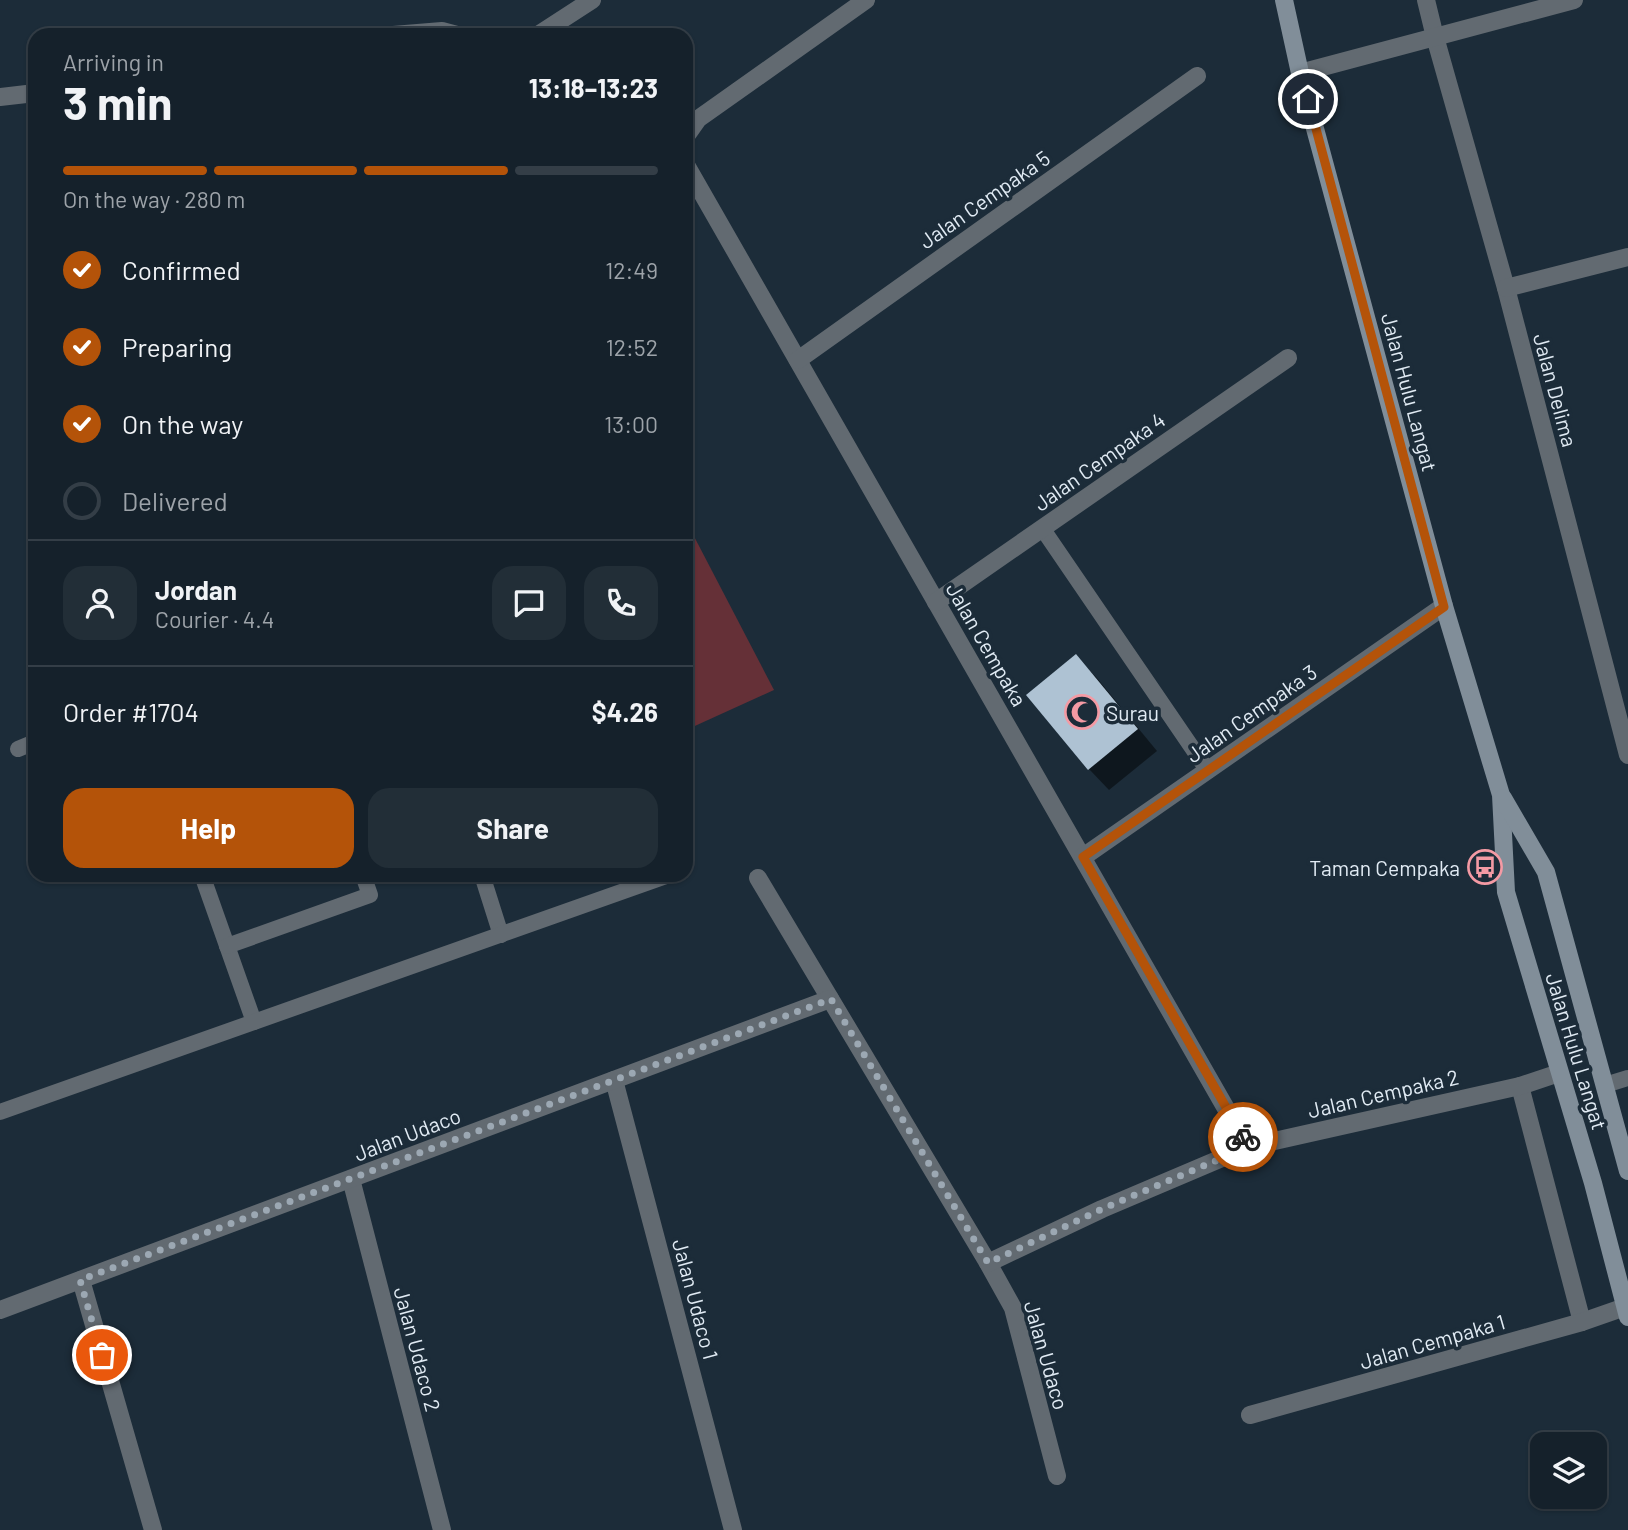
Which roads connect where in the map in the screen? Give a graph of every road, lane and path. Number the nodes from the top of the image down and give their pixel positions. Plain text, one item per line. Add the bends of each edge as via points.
1 (592, 0) edge
2 (866, 0) edge
3 (1284, 0) edge
4 (1426, 0) edge
5 (1574, 0) edge
6 (549, 28) edge
7 (1435, 37) junction
8 (1300, 73) junction
9 (1197, 76) dead end
10 (28, 94) edge
11 (0, 97) edge
12 (693, 126) edge
13 (693, 177) edge
14 (1628, 257) edge
15 (1506, 288) junction
16 (1288, 358) dead end
17 (798, 360) junction
18 (1042, 528) junction
19 (936, 601) junction
20 (1444, 607) junction
21 (28, 745) edge
22 (18, 749) dead end
23 (1628, 755) edge
24 (1208, 771) junction
25 (1501, 795) junction
26 (1083, 857) junction
27 (758, 877) dead end
28 (204, 882) edge
29 (365, 882) edge
30 (484, 882) edge
31 (649, 882) edge
32 (501, 935) junction
33 (227, 946) junction
34 (831, 999) junction
35 (254, 1023) junction
36 (1559, 1073) junction
37 (1628, 1079) edge
38 (614, 1080) junction
39 (1605, 1085) junction
40 (1520, 1086) junction
41 (0, 1112) edge
42 (1248, 1147) junction
43 (1628, 1167) edge
44 (351, 1180) junction
45 (988, 1263) junction
46 (80, 1280) junction
47 (0, 1310) edge
48 (1627, 1312) edge
49 (1582, 1322) junction
50 (1250, 1415) dead end
51 (1057, 1476) dead end
52 (153, 1530) edge
53 (442, 1530) edge
54 (733, 1530) edge

1 - 6 street
2 - 12 street
3 - 8 street, Jalan Hulu Langat
4 - 7 street, Jalan Delima
5 - 7 street
7 - 8 street
7 - 15 street, Jalan Delima
8 - 20 street, Jalan Hulu Langat
9 - 17 street, Jalan Cempaka 5
10 - 11 street
13 - 17 street, Jalan Cempaka
14 - 15 street
15 - 23 street, Jalan Delima
16 - 18 street, Jalan Cempaka 4
17 - 19 street, Jalan Cempaka
18 - 19 street, Jalan Cempaka 4
18 - 24 lane
19 - 26 street, Jalan Cempaka
20 - 24 street, Jalan Cempaka 3
20 - 25 street, Jalan Hulu Langat
21 - 22 lane
24 - 26 street, Jalan Cempaka 3
25 - 36 street, Jalan Hulu Langat via 1506,892
25 - 39 street, Jalan Hulu Langat via 1546,872
26 - 42 street, Jalan Cempaka
27 - 34 street, Jalan Udaco
28 - 33 lane
29 - 33 lane via 370,895
30 - 32 lane
31 - 32 lane
32 - 35 lane
33 - 35 lane
34 - 38 street, Jalan Udaco
34 - 45 street, Jalan Udaco
35 - 41 lane
36 - 40 street, Jalan Cempaka 2
36 - 48 street, Jalan Hulu Langat
37 - 39 lane
38 - 44 street, Jalan Udaco
38 - 54 street, Jalan Udaco 1
39 - 43 street, Jalan Hulu Langat
40 - 42 street, Jalan Cempaka 2
40 - 49 street
42 - 45 street, Jalan Cempaka 2
44 - 46 street, Jalan Udaco
44 - 53 street, Jalan Udaco 2
45 - 51 street, Jalan Udaco via 1013,1308
46 - 47 street, Jalan Udaco
46 - 52 street
48 - 49 street, Jalan Cempaka 1
49 - 50 street, Jalan Cempaka 1

